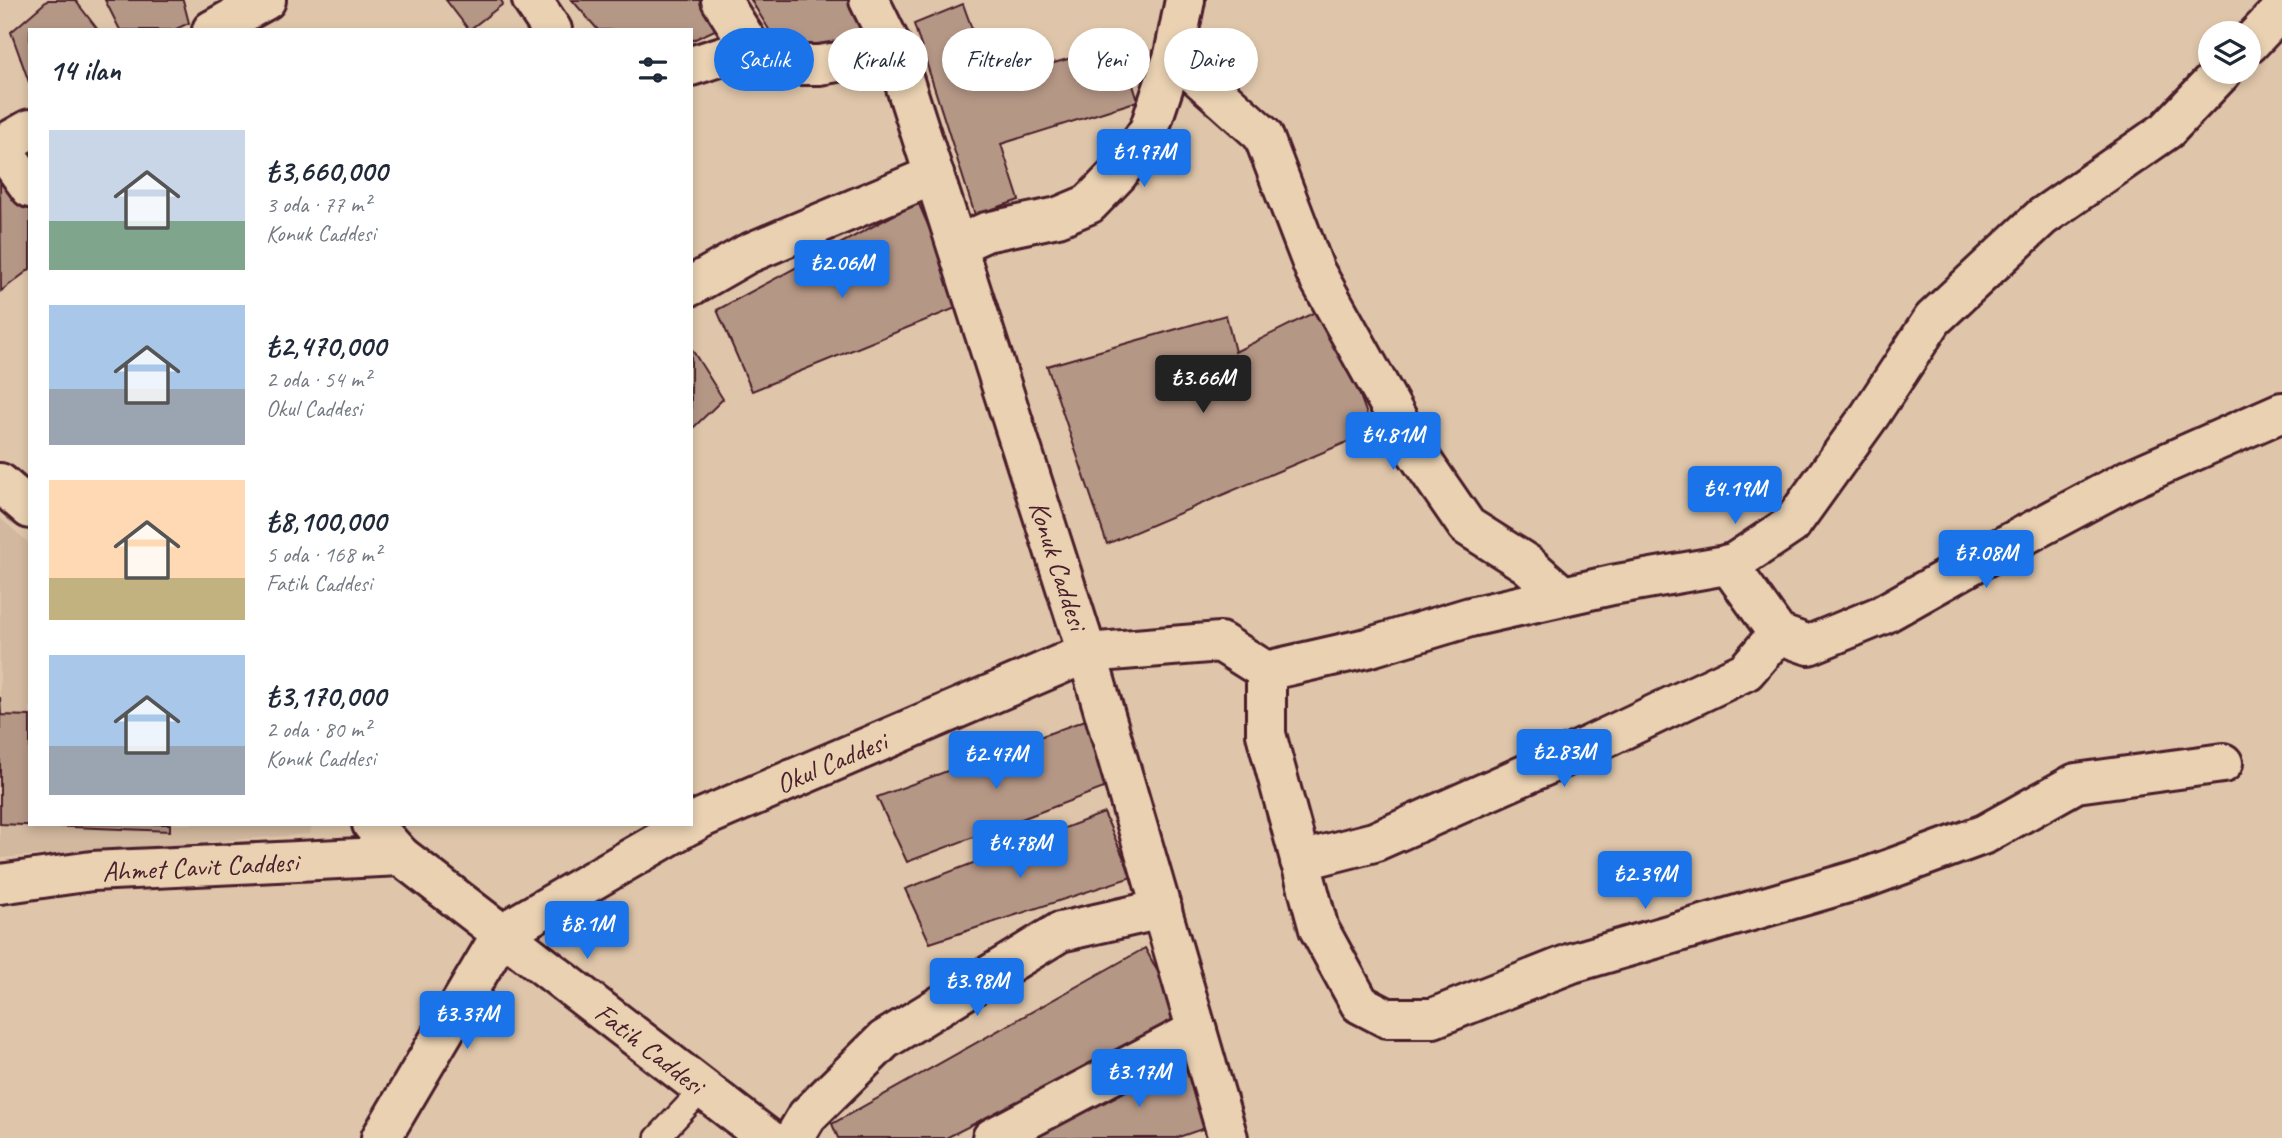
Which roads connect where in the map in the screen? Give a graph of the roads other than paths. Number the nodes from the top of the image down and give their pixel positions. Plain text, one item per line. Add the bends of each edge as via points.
1 (266, 0) edge
2 (532, 0) edge
3 (721, 0) edge
4 (869, 0) edge
5 (1185, 0) edge
6 (2282, 9) edge
7 (216, 28) edge
8 (551, 28) edge
9 (739, 28) edge
10 (883, 28) edge
11 (1179, 28) edge
12 (2261, 31) edge
13 (714, 63) edge
14 (693, 66) edge
15 (2211, 84) edge
16 (1164, 85) edge
17 (907, 91) edge
18 (1214, 91) edge
19 (28, 130) edge
20 (0, 146) edge
21 (934, 175) junction
22 (28, 185) edge
23 (957, 245) junction
24 (693, 285) edge
25 (2282, 412) edge
26 (0, 483) edge
27 (28, 507) edge
28 (1728, 564) junction
29 (1563, 596) junction
30 (1778, 634) junction
31 (1087, 653) junction
32 (1266, 671) junction
33 (2223, 763) dead end
34 (693, 823) edge
35 (374, 826) edge
36 (688, 826) edge
37 (401, 856) junction
38 (1300, 861) junction
39 (0, 884) edge
40 (1161, 909) junction
41 (502, 933) junction
42 (1196, 1030) junction
43 (703, 1089) junction
44 (381, 1138) edge
45 (657, 1138) edge
46 (767, 1138) edge
47 (794, 1138) edge
48 (992, 1138) edge
49 (1228, 1138) edge

1 - 7 street
2 - 8 street
3 - 9 street
4 - 10 street, Konuk Caddesi
5 - 11 street
6 - 12 street
13 - 14 street
15 - 28 street via 2167,130 2042,217 1933,319 1791,525
16 - 23 street via 1149,131 1089,204 1058,217 986,232
17 - 21 street, Konuk Caddesi
18 - 29 street via 1264,135 1315,271 1416,452 1467,526 1527,564
19 - 20 street
20 - 22 street
21 - 23 street, Konuk Caddesi
21 - 24 street via 747,254
23 - 31 street, Konuk Caddesi
25 - 30 street via 2128,480 1882,615 1809,645
26 - 27 street
28 - 29 street
28 - 30 street
29 - 32 street
30 - 38 street via 1746,671 1734,677 1374,842
31 - 32 street, Okul Caddesi via 1220,642
31 - 34 street, Okul Caddesi
31 - 40 street, Konuk Caddesi
32 - 38 street via 1266,734
33 - 38 street via 2076,783 1984,834 1881,873 1572,963 1433,1018 1387,1018 1360,1004 1319,929
35 - 37 street, Fatih Caddesi
36 - 41 street, Okul Caddesi
37 - 39 street, Ahmet Cavit Caddesi via 92,872
37 - 41 street, Fatih Caddesi
40 - 42 street, Konuk Caddesi
40 - 47 street via 1060,932 884,1040 807,1116
41 - 43 street, Fatih Caddesi
41 - 44 street
42 - 48 street
42 - 49 street, Konuk Caddesi
43 - 45 lane
43 - 46 street, Fatih Caddesi

